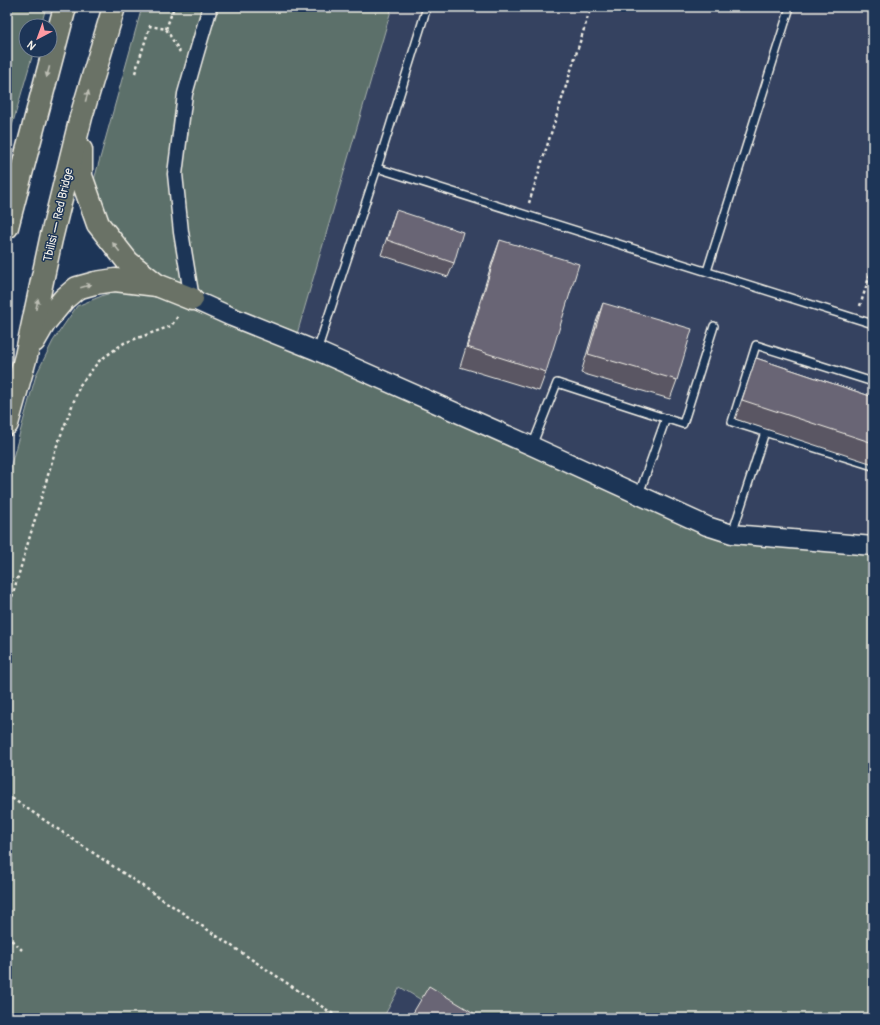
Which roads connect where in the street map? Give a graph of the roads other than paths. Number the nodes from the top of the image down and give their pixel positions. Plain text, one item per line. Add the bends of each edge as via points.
1 (65, 7) edge
2 (114, 7) edge
3 (210, 7) edge
4 (427, 7) edge
5 (790, 7) edge
6 (81, 117) junction
7 (377, 168) junction
8 (7, 227) edge
9 (707, 271) junction
10 (158, 285) junction
11 (192, 299) junction
12 (873, 324) edge
13 (714, 326) dead end
14 (317, 351) junction
15 (26, 356) junction
16 (873, 382) edge
17 (666, 418) junction
18 (7, 424) edge
19 (765, 432) junction
20 (532, 446) junction
21 (873, 466) edge
22 (639, 494) junction
23 (732, 534) junction
24 (873, 546) edge

1 -> 8 highway
6 -> 2 highway, Tbilisi — Red Bridge
3 - 11 street via 185,94 175,174
4 - 7 lane
5 - 9 lane
10 -> 6 highway via 128,262 98,224 81,176
15 -> 6 highway, Tbilisi — Red Bridge via 51,238
7 - 9 lane
7 - 14 lane
9 - 12 lane
10 - 11 highway
15 -> 10 highway via 45,322 64,299 78,288 115,280
11 - 14 street
13 - 17 lane via 683,424
14 - 20 street
15 - 18 highway, Tbilisi — Red Bridge
16 - 19 lane via 756,345 732,422
17 - 20 lane via 557,383
17 - 22 lane
19 - 21 lane
19 - 23 lane
20 - 22 street
22 - 23 street via 707,526
23 - 24 street

